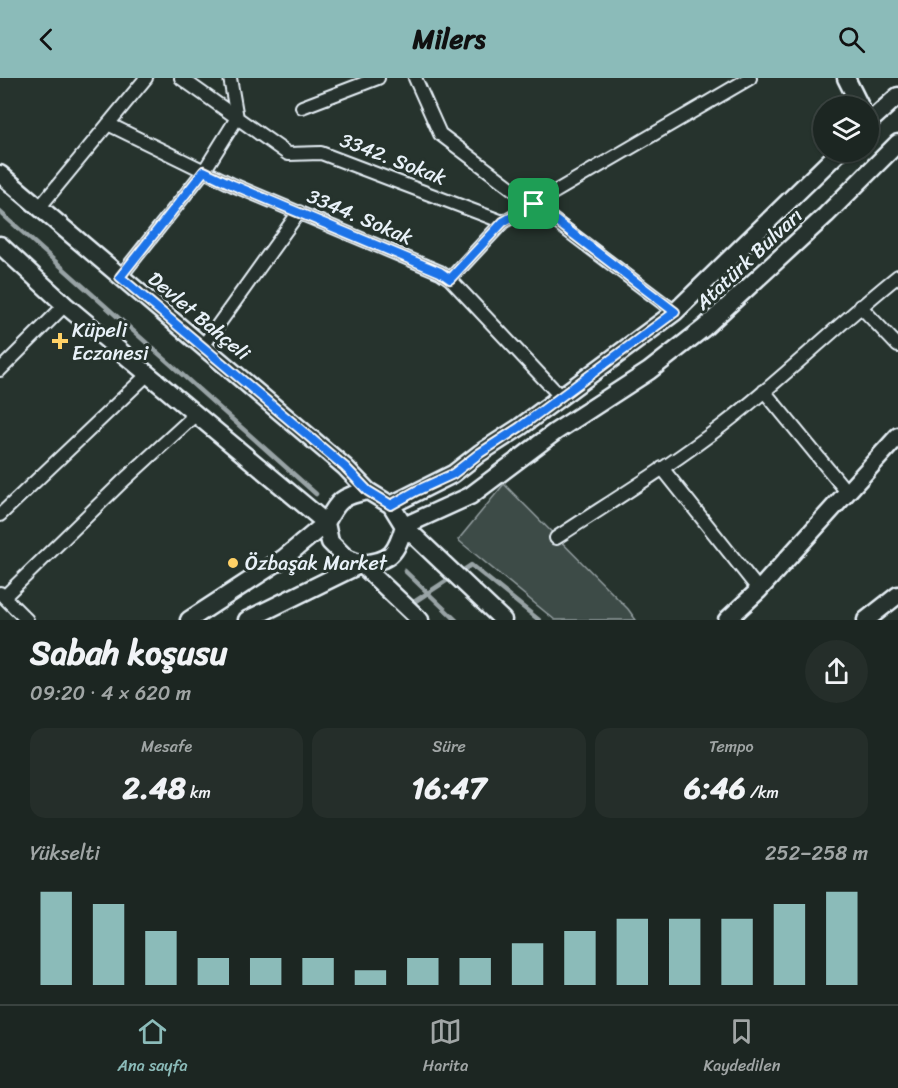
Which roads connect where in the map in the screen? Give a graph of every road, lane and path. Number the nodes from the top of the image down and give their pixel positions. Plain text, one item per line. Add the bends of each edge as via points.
1 (146, 78) edge
2 (180, 78) edge
3 (230, 78) edge
4 (378, 78) edge
5 (415, 78) edge
6 (750, 78) edge
7 (846, 78) edge
8 (855, 96) edge
9 (898, 96) edge
10 (302, 107) dead end
11 (879, 113) edge
12 (237, 118) junction
13 (108, 124) junction
14 (898, 143) edge
15 (829, 162) edge
16 (204, 171) junction
17 (0, 174) edge
18 (534, 204) junction
19 (39, 208) junction
20 (299, 212) junction
21 (503, 222) junction
22 (0, 244) edge
23 (898, 276) edge
24 (120, 277) junction
25 (450, 279) junction
26 (65, 305) junction
27 (860, 306) junction
28 (675, 312) junction
29 (202, 346) junction
30 (898, 346) edge
31 (0, 370) edge
32 (147, 375) junction
33 (764, 391) junction
34 (560, 396) junction
35 (195, 415) junction
36 (898, 436) edge
37 (662, 468) junction
38 (368, 491) junction
39 (847, 492) junction
40 (391, 505) junction
41 (0, 514) edge
42 (326, 523) junction
43 (404, 526) junction
44 (556, 538) dead end
45 (361, 564) junction
46 (759, 590) junction
47 (2, 595) edge
48 (898, 595) edge
49 (27, 620) edge
50 (189, 620) edge
51 (247, 620) edge
52 (420, 620) edge
53 (503, 620) edge
54 (727, 620) edge
55 (866, 620) edge

1 - 13 street
2 - 12 street, 3342. Sokak
3 - 12 street
4 - 10 street
5 - 18 street via 440,134
6 - 18 street
7 - 8 main road
9 - 11 main road
12 - 16 street
12 - 21 street, 3342. Sokak via 288,153 321,153
13 - 16 street, 3344. Sokak
13 - 19 street
14 - 43 main road, Atatürk Bulvarı via 826,216 704,328 650,371 555,432 470,496
15 - 28 main road, Atatürk Bulvarı
16 - 20 street, 3344. Sokak
16 - 24 street
17 - 19 main road, Devlet Bahçeli
18 - 21 street
18 - 28 street
19 - 24 main road, Devlet Bahçeli
20 - 25 street, 3344. Sokak
20 - 29 street
21 - 25 street
22 - 26 main road
23 - 27 street
24 - 29 main road, Devlet Bahçeli
25 - 34 street, 3344. Sokak
26 - 31 street
26 - 32 main road
27 - 30 street
27 - 33 street
28 - 34 main road, Atatürk Bulvarı
29 - 38 main road, Devlet Bahçeli
32 - 35 main road
32 - 41 street
33 - 37 street
33 - 39 street
34 - 40 main road, Atatürk Bulvarı via 453,474
35 - 42 main road
35 - 47 street
36 - 39 main road
37 - 44 street
37 - 46 street
38 - 40 main road
38 - 42 main road via 350,495 335,505
39 - 46 main road
40 - 43 main road
42 - 45 main road via 330,542 346,558
42 - 50 main road via 284,558
43 - 45 main road via 397,549 380,562
43 - 53 main road
45 - 51 main road
45 - 52 main road
46 - 54 main road
47 - 49 street
48 - 55 main road

